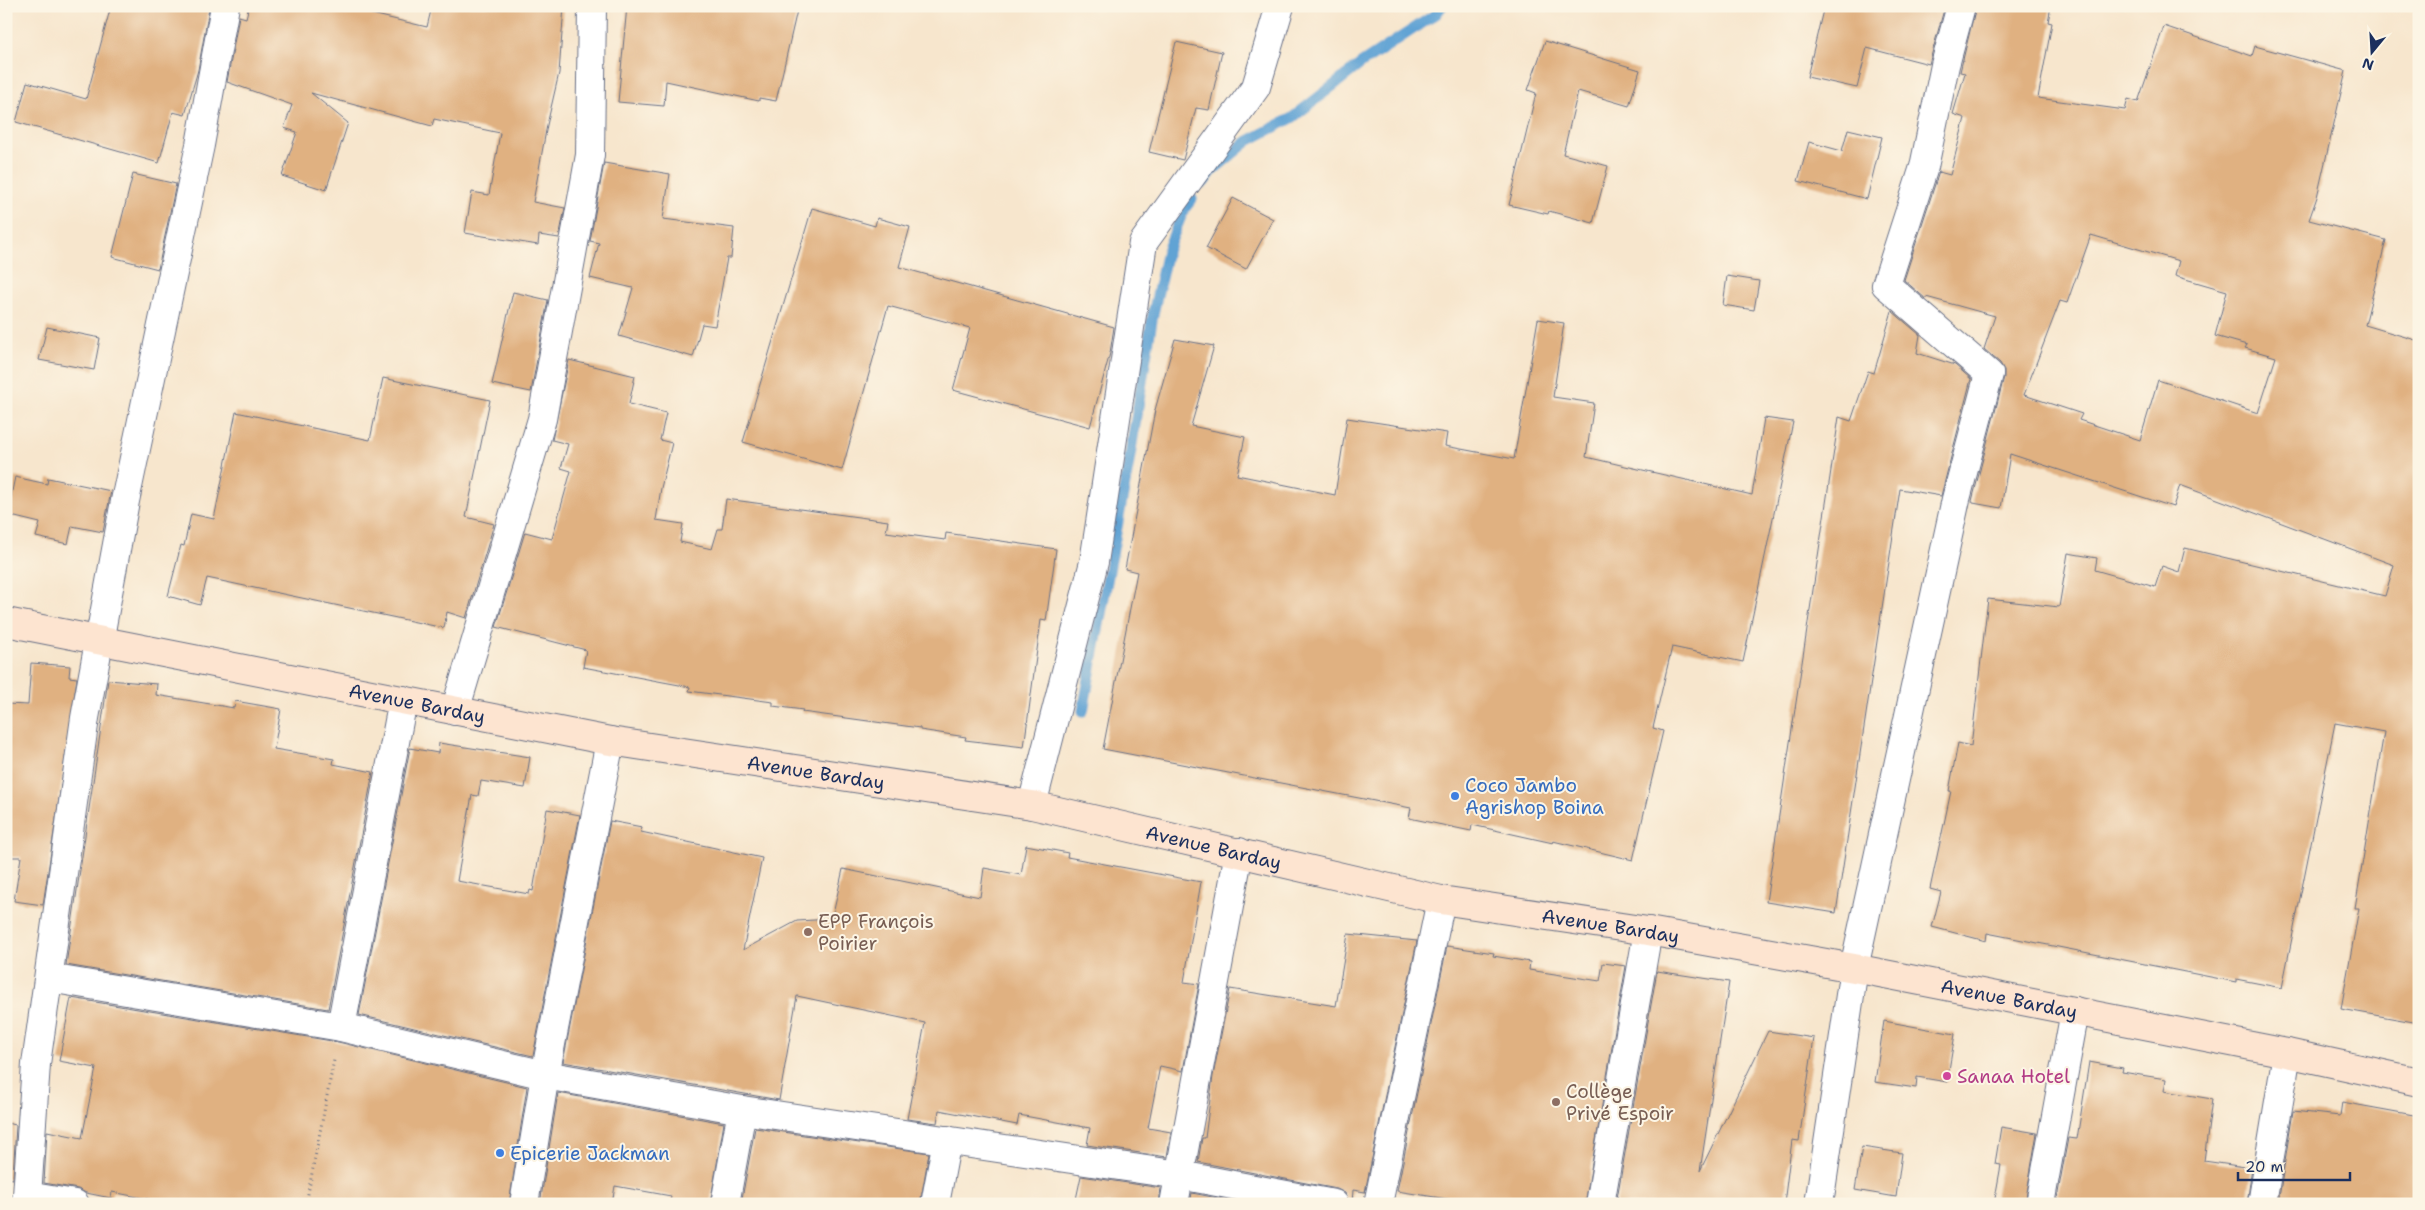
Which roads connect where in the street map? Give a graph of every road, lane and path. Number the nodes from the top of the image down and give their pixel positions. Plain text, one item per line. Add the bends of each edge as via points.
1 (225, 6) edge
2 (592, 6) edge
3 (1280, 6) edge
4 (1961, 6) edge
5 (6, 622) edge
6 (100, 640) junction
7 (403, 700) junction
8 (455, 711) junction
9 (610, 742) junction
10 (1032, 805) junction
11 (1239, 852) junction
12 (1442, 900) junction
13 (1648, 931) junction
14 (1854, 968) junction
15 (49, 978) junction
16 (2074, 1011) junction
17 (341, 1027) junction
18 (2287, 1053) junction
19 (545, 1074) junction
20 (2419, 1082) edge
21 (742, 1110) junction
22 (947, 1140) junction
23 (1180, 1175) junction
24 (26, 1200) edge
25 (75, 1204) edge
26 (306, 1204) edge
27 (524, 1204) edge
28 (725, 1204) edge
29 (935, 1204) edge
30 (1174, 1204) edge
31 (1334, 1204) edge
32 (1378, 1204) edge
33 (1600, 1204) edge
34 (1819, 1204) edge
35 (2040, 1204) edge
36 (2262, 1204) edge

1 - 6 street
2 - 8 street via 590,156 542,419
3 - 10 street via 1256,87 1143,243 1094,562
4 - 14 street via 1944,64 1924,167 1886,285 1989,374 1956,499
5 - 6 main road, Avenue Barday
6 - 7 main road, Avenue Barday
6 - 15 street via 85,718
7 - 8 main road, Avenue Barday
7 - 17 street
8 - 9 main road, Avenue Barday
9 - 10 main road, Avenue Barday
9 - 19 street
10 - 11 main road, Avenue Barday
11 - 12 main road, Avenue Barday
11 - 23 street
12 - 13 main road, Avenue Barday
12 - 32 street
13 - 14 main road, Avenue Barday
13 - 33 street
14 - 16 main road, Avenue Barday
14 - 34 street
15 - 17 street
15 - 24 street via 36,1064
16 - 18 main road, Avenue Barday
16 - 35 street
17 - 19 street
17 - 26 path
18 - 20 main road, Avenue Barday
18 - 36 street
19 - 21 street
19 - 27 street
21 - 22 street
21 - 28 street
22 - 23 street
22 - 29 street
23 - 30 street
23 - 31 street
24 - 25 street

